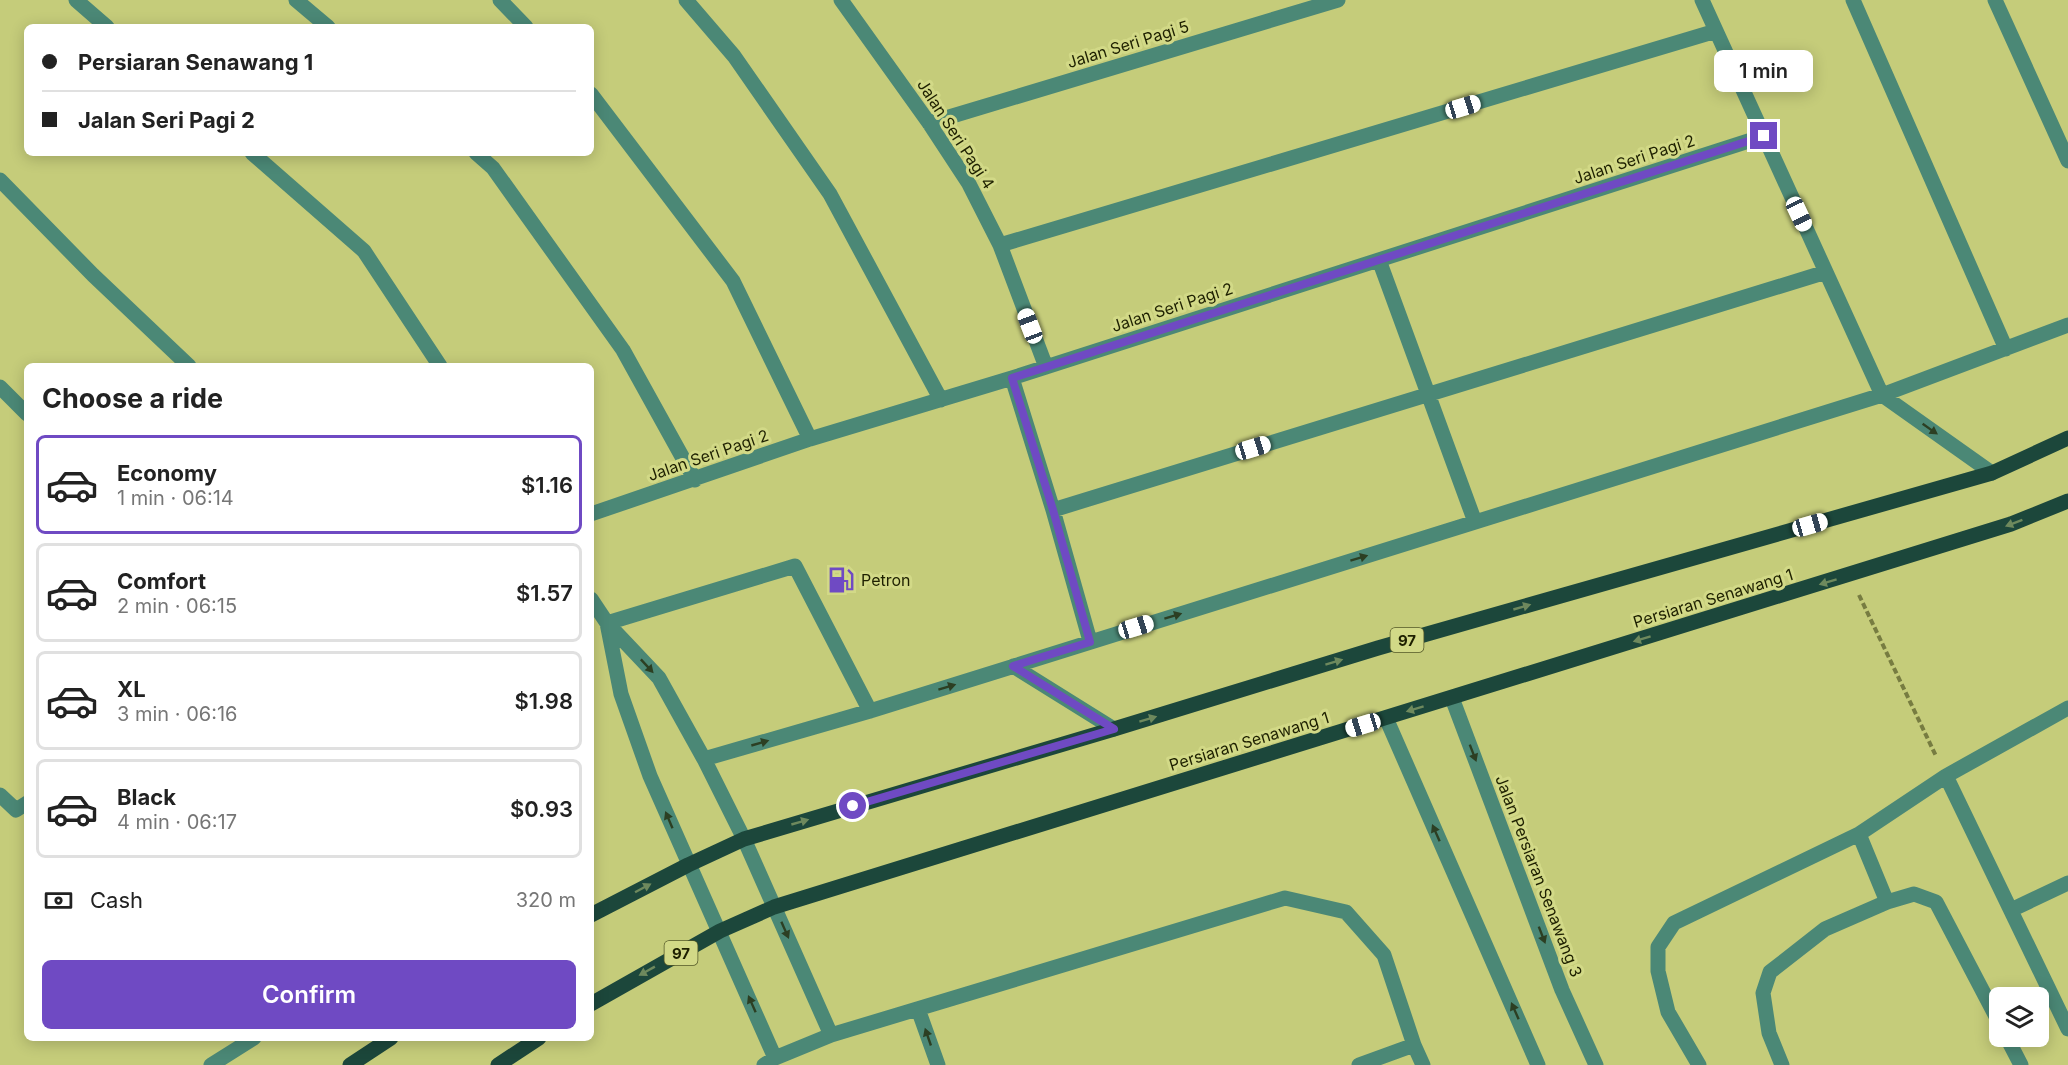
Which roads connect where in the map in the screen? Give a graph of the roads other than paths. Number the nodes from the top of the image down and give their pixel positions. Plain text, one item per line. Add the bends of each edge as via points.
1 (296, 0) edge
2 (500, 0) edge
3 (686, 0) edge
4 (841, 0) edge
5 (1338, 0) edge
6 (1702, 0) edge
7 (1852, 0) edge
8 (1995, 0) edge
9 (78, 1) edge
10 (104, 24) edge
11 (324, 24) edge
12 (523, 24) edge
13 (1716, 31) junction
14 (594, 98) edge
15 (929, 123) junction
16 (1764, 136) junction
17 (255, 156) edge
18 (479, 156) edge
19 (2068, 161) edge
20 (0, 180) edge
21 (1000, 245) junction
22 (1379, 260) junction
23 (1826, 272) junction
24 (2068, 325) edge
25 (2006, 349) junction
26 (186, 363) edge
27 (438, 363) edge
28 (1046, 367) junction
29 (1012, 378) junction
30 (0, 387) edge
31 (1430, 393) junction
32 (1882, 395) junction
33 (941, 400) junction
34 (24, 411) edge
35 (2068, 438) edge
36 (810, 439) junction
37 (1992, 473) junction
38 (695, 480) junction
39 (2068, 501) edge
40 (1053, 510) junction
41 (594, 513) edge
42 (1475, 522) junction
43 (594, 604) edge
44 (607, 623) junction
45 (1090, 642) junction
46 (1013, 666) junction
47 (1452, 698) junction
48 (2068, 708) edge
49 (870, 711) junction
50 (1386, 718) junction
51 (1114, 729) junction
52 (704, 759) junction
53 (1946, 776) junction
54 (0, 795) edge
55 (24, 805) edge
56 (1859, 834) junction
57 (744, 838) junction
58 (688, 865) junction
59 (2068, 883) edge
60 (1887, 902) junction
61 (774, 907) junction
62 (2011, 910) junction
63 (594, 913) edge
64 (720, 931) junction
65 (594, 1002) edge
66 (1989, 1003) edge
67 (918, 1009) junction
68 (2068, 1029) edge
69 (831, 1035) junction
70 (249, 1041) edge
71 (386, 1041) edge
72 (534, 1041) edge
73 (1414, 1045) junction
74 (2012, 1047) edge
75 (770, 1061) edge
76 (211, 1065) edge
77 (350, 1065) edge
78 (498, 1065) edge
79 (938, 1065) edge
80 (1359, 1065) edge
81 (1423, 1065) edge
82 (1538, 1065) edge
83 (1596, 1065) edge
84 (1699, 1065) edge
85 (1782, 1065) edge
86 (2021, 1065) edge

1 - 11 street
2 - 12 street
3 - 33 street via 734,56 830,194
4 - 15 street, Jalan Seri Pagi 4
5 - 15 street, Jalan Seri Pagi 5
6 - 13 street
7 - 25 street
8 - 19 street
9 - 10 street
13 - 16 street
13 - 21 street
14 - 36 street via 733,281
15 - 21 street, Jalan Seri Pagi 4 via 969,184
16 - 22 street, Jalan Seri Pagi 2
16 - 23 street
17 - 27 street via 364,251
18 - 38 street via 493,168 623,350
20 - 26 street
21 - 28 street, Jalan Seri Pagi 4
22 - 28 street, Jalan Seri Pagi 2
22 - 31 street
23 - 31 street
23 - 32 street
24 - 25 street
25 - 32 street
28 - 29 street, Jalan Seri Pagi 2
29 - 33 street, Jalan Seri Pagi 2
29 - 40 street
30 - 34 street
31 - 40 street
31 - 42 street
32 -> 37 street
32 - 42 street
33 - 36 street, Jalan Seri Pagi 2
35 - 37 main road, 97
36 - 38 street, Jalan Seri Pagi 2
51 -> 37 main road, 97 via 1378,648
38 - 41 street, Jalan Seri Pagi 2
39 -> 47 main road, Persiaran Senawang 1 / 97 via 2011,524
40 - 45 street
45 -> 42 street
43 - 44 street
44 - 49 street via 795,566
44 -> 52 street via 659,678
58 -> 44 street via 621,694
45 - 46 street
49 -> 46 street
46 - 51 street
47 -> 50 main road, Persiaran Senawang 1 / 97
47 -> 83 street, Jalan Persiaran Senawang 3 via 1562,990
48 - 53 street
52 -> 49 street
50 - 61 main road, Persiaran Senawang 1 / 97
82 -> 50 street
57 -> 51 main road, 97
52 - 57 street
53 - 56 street
53 - 62 street
54 - 55 street via 16,810
56 - 60 street
56 - 84 street via 1674,923 1658,947 1658,970 1668,1012
57 - 58 main road, 97
57 - 61 street
63 -> 58 main road, 97
58 - 64 street
59 - 62 street
60 - 66 street via 1914,894 1936,902
60 - 85 street via 1825,929 1770,972 1763,993 1769,1033
61 - 64 main road, Persiaran Senawang 1 / 97
61 -> 69 street
62 - 68 street
64 -> 65 main road, Persiaran Senawang 1 / 97
75 -> 64 street
67 - 69 street
67 - 73 street via 1285,898 1346,912 1384,955
79 -> 67 street
69 - 75 street
70 - 76 street
71 - 77 main road
72 - 78 main road
73 - 80 street
73 - 81 street
74 - 86 street

